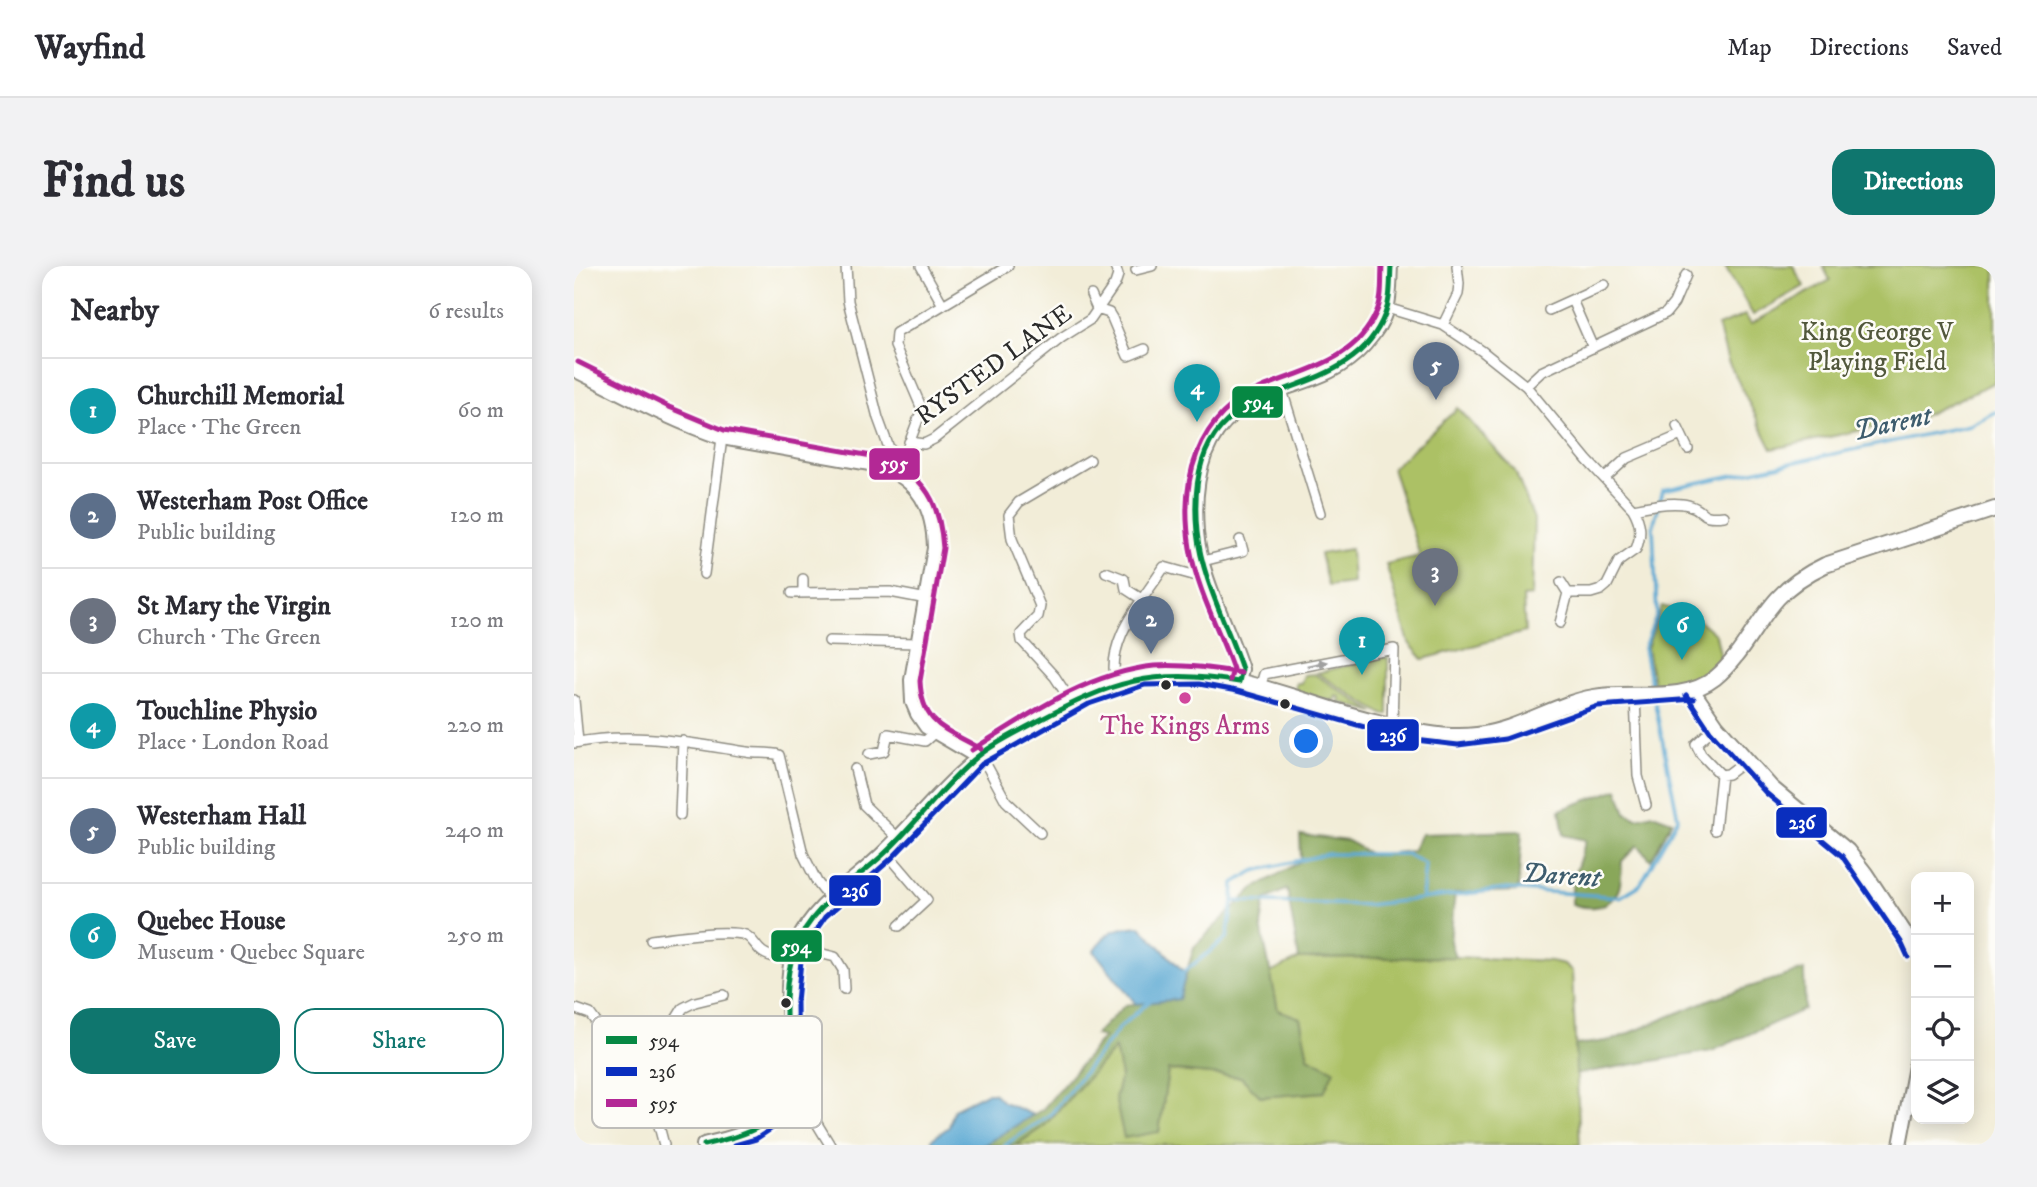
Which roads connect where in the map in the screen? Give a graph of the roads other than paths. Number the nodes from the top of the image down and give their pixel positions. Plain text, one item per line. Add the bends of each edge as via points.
1 (846, 266) edge
2 (921, 266) edge
3 (1008, 266) edge
4 (1115, 266) edge
5 (1152, 266) edge
6 (1391, 266) edge
7 (1457, 266) edge
8 (1136, 270) dead end
9 (1686, 275) dead end
10 (1604, 285) dead end
11 (1091, 295) dead end
12 (1572, 300) junction
13 (943, 305) junction
14 (1387, 308) junction
15 (1097, 309) junction
16 (1549, 310) dead end
17 (1443, 325) junction
18 (1593, 348) junction
19 (1145, 349) dead end
20 (574, 370) edge
21 (1526, 386) junction
22 (1282, 390) junction
23 (722, 438) junction
24 (909, 443) junction
25 (1688, 449) dead end
26 (903, 457) junction
27 (1090, 460) dead end
28 (898, 473) junction
29 (1605, 478) junction
30 (1633, 509) junction
31 (1995, 509) edge
32 (1320, 513) dead end
33 (1724, 516) dead end
34 (1240, 540) dead end
35 (1203, 561) junction
36 (1106, 572) dead end
37 (704, 575) dead end
38 (1208, 577) junction
39 (803, 579) dead end
40 (1561, 582) dead end
41 (792, 593) dead end
42 (803, 593) junction
43 (1568, 593) junction
44 (927, 599) junction
45 (1143, 600) junction
46 (1560, 623) dead end
47 (829, 641) dead end
48 (918, 643) junction
49 (1239, 682) junction
50 (1116, 684) junction
51 (1260, 688) junction
52 (1693, 690) junction
53 (1635, 695) junction
54 (574, 700) edge
55 (1072, 703) junction
56 (1717, 725) junction
57 (1392, 726) junction
58 (934, 733) junction
59 (683, 741) junction
60 (576, 742) edge
61 (869, 754) dead end
62 (979, 756) junction
63 (1748, 759) junction
64 (855, 769) dead end
65 (1721, 775) junction
66 (1646, 805) dead end
67 (680, 815) dead end
68 (1715, 830) dead end
69 (1040, 833) dead end
70 (898, 838) junction
71 (886, 852) junction
72 (830, 899) junction
73 (899, 926) dead end
74 (651, 940) dead end
75 (1911, 945) edge
76 (793, 953) junction
77 (844, 989) dead end
78 (724, 995) dead end
79 (576, 1009) dead end
80 (678, 1016) edge
81 (789, 1016) edge
82 (592, 1017) edge
83 (1911, 1088) edge
84 (660, 1128) edge
85 (757, 1128) edge
86 (820, 1128) edge
87 (664, 1145) edge
88 (704, 1145) edge
89 (830, 1145) edge
90 (1900, 1145) edge

1 - 26 street via 848,301 878,418 889,448
2 - 13 street
3 - 13 street
4 - 15 street, RYSTED LANE via 1115,284
5 - 8 street
6 - 14 main road
7 - 17 street via 1458,294
9 - 18 street via 1666,313
10 - 12 street
11 - 15 street, RYSTED LANE
12 - 16 street
12 - 18 street
13 - 24 street via 896,333 894,340 922,409
14 - 17 street
14 - 22 main road via 1369,341 1353,358 1326,376
15 - 19 street via 1112,318 1128,355
15 - 24 street, RYSTED LANE via 1091,319 934,439
17 - 21 street
18 - 21 street via 1541,372
20 - 23 main road via 674,420
21 - 29 street
22 - 32 street
22 - 35 main road via 1234,413 1209,444 1199,474 1196,512
23 - 28 main road via 857,460
23 - 37 street
24 - 26 street
25 - 29 street via 1679,430 1627,458
26 - 28 street
27 - 55 street via 1019,502 1009,515 1012,539 1040,606 1038,616 1021,634 1022,641
28 - 44 main road via 920,494 931,519 934,548
29 - 30 street
30 - 33 street via 1689,505 1708,518
30 - 43 street via 1640,531 1636,549 1619,561 1601,590
31 - 52 main road via 1806,574 1777,599 1718,676
34 - 35 street via 1243,551
35 - 38 main road
36 - 45 street via 1124,579 1126,590
38 - 45 street via 1164,567
38 - 49 main road via 1241,665
39 - 42 street
40 - 43 street
41 - 42 street
42 - 44 street via 890,592
43 - 46 street
44 - 48 main road
45 - 50 street via 1130,617 1113,660
47 - 48 street
48 - 58 main road via 911,691 917,714
49 - 50 main road via 1173,675 1144,676
49 - 51 main road
50 - 55 main road
51 - 57 main road
51 -> 57 street via 1265,674 1394,649
52 - 53 main road
52 - 56 main road
53 - 57 main road via 1588,698 1483,734 1444,736
53 - 66 street via 1638,776
54 - 60 street
55 - 62 main road
56 - 63 main road
56 - 65 street via 1696,744
58 - 61 street via 925,741 888,734 884,751
58 - 62 main road
59 - 60 street via 616,737
59 - 67 street
59 - 72 street via 779,755 803,854
62 - 69 street via 1006,801
62 - 70 main road
63 - 65 street
63 - 75 main road via 1772,787 1848,850
64 - 70 street via 864,805
65 - 68 street
70 - 71 main road
71 - 72 main road
71 - 73 street via 927,900
72 - 76 main road
74 - 76 street via 744,935 769,956
76 - 77 street via 835,957 843,971
76 - 81 main road
78 - 80 street via 695,1002
79 - 82 street
83 - 90 main road
84 - 87 street
85 - 88 main road
86 - 89 street

